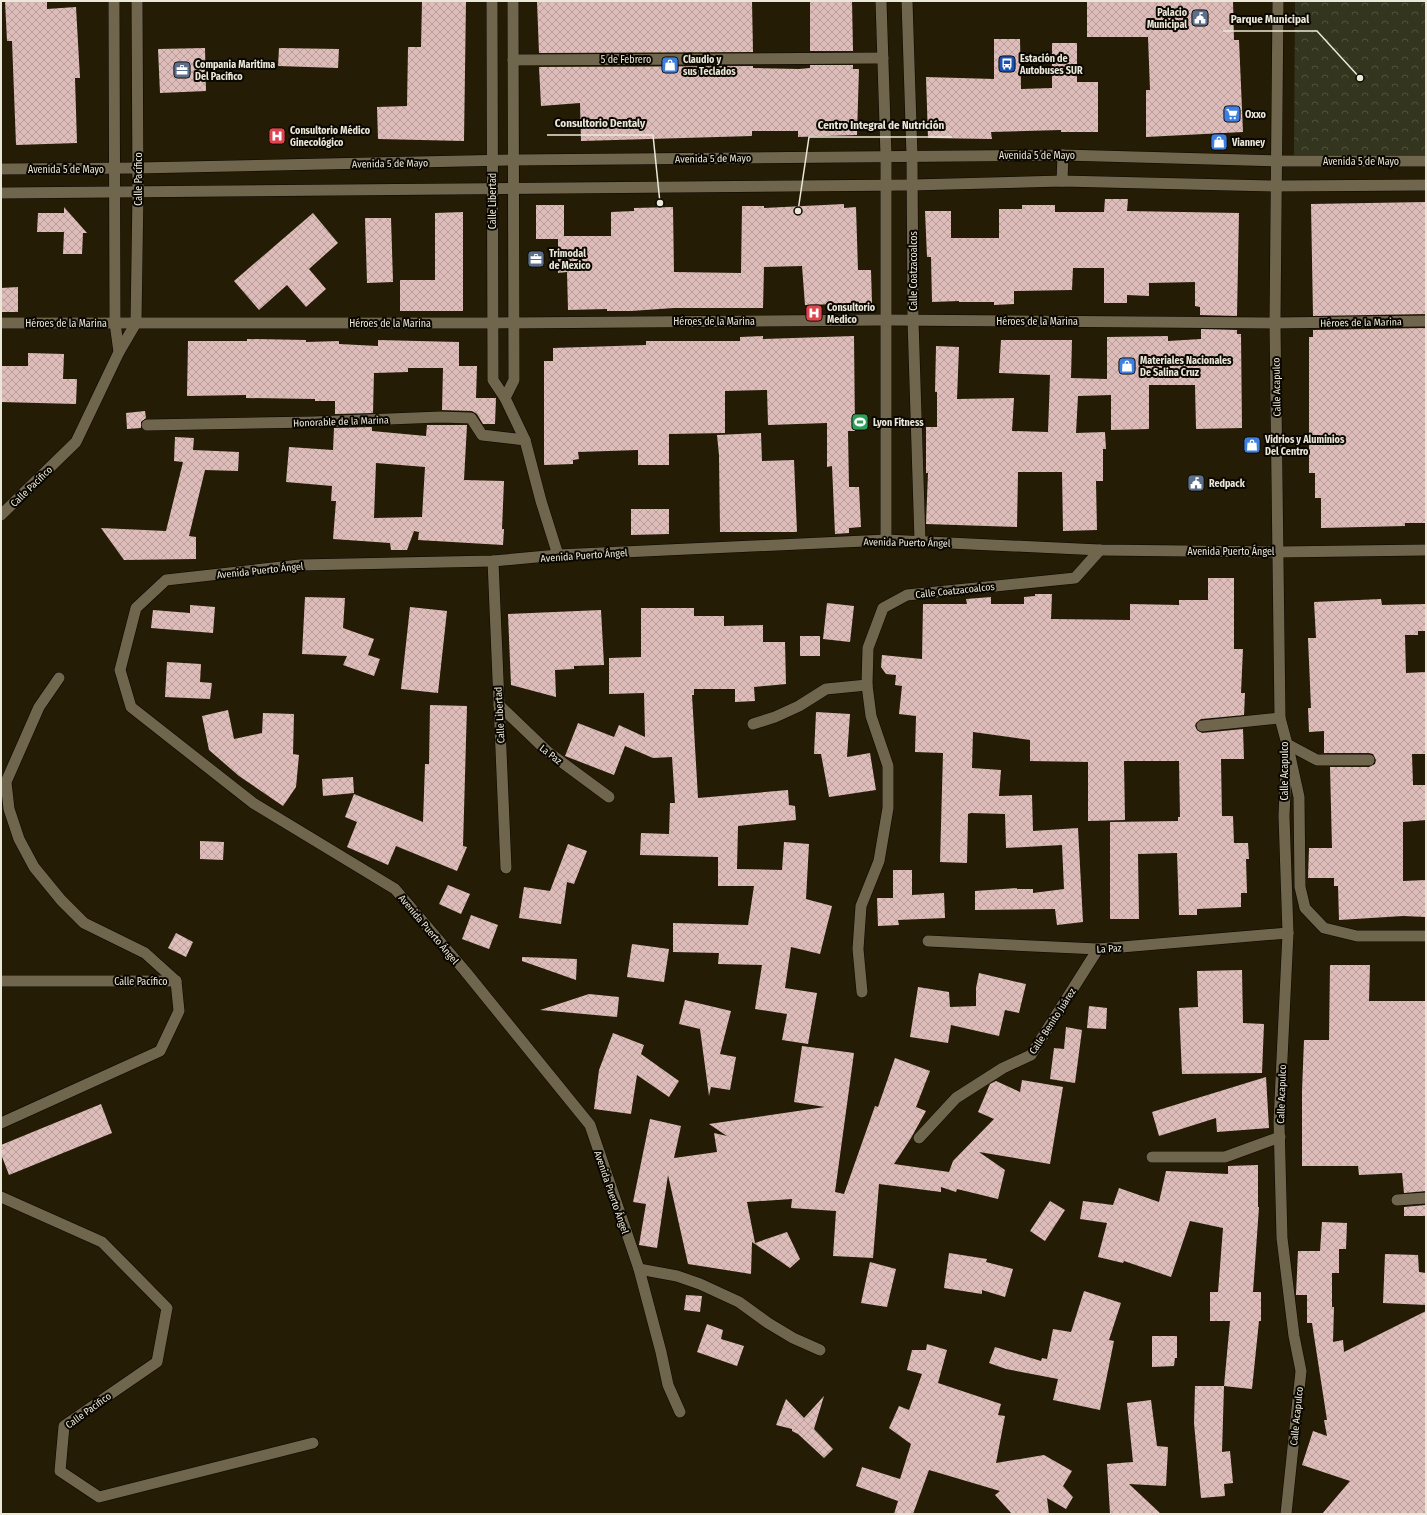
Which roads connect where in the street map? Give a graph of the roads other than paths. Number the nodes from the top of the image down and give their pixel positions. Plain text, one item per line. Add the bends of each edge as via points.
1 (114, 1) edge
2 (137, 1) edge
3 (492, 1) edge
4 (513, 1) edge
5 (881, 1) edge
6 (907, 1) edge
7 (1278, 1) edge
8 (883, 58) junction
9 (513, 60) junction
10 (1062, 155) junction
11 (886, 156) junction
12 (912, 156) junction
13 (514, 160) junction
14 (492, 161) junction
15 (1277, 161) junction
16 (1426, 161) edge
17 (115, 168) junction
18 (138, 168) junction
19 (1, 169) edge
20 (1062, 181) junction
21 (886, 185) junction
22 (912, 185) junction
23 (1426, 185) edge
24 (1277, 186) junction
25 (492, 188) junction
26 (514, 188) junction
27 (115, 192) junction
28 (138, 192) junction
29 (1, 193) edge
30 (886, 320) junction
31 (913, 320) junction
32 (1426, 321) edge
33 (1275, 322) junction
34 (1, 323) edge
35 (115, 323) junction
36 (136, 323) junction
37 (493, 323) junction
38 (514, 323) junction
39 (119, 352) junction
40 (505, 398) junction
41 (147, 425) dead end
42 (525, 440) junction
43 (1, 515) edge
44 (886, 540) junction
45 (920, 541) junction
46 (1100, 550) junction
47 (1426, 550) edge
48 (1278, 552) junction
49 (558, 555) junction
50 (493, 561) junction
51 (59, 678) dead end
52 (867, 685) junction
53 (499, 705) junction
54 (1280, 718) junction
55 (753, 724) dead end
56 (1202, 726) dead end
57 (1287, 744) junction
58 (1369, 760) dead end
59 (609, 797) dead end
60 (506, 868) dead end
61 (1288, 933) junction
62 (1426, 936) edge
63 (928, 941) dead end
64 (1098, 949) junction
65 (1, 981) edge
66 (176, 981) junction
67 (862, 992) dead end
68 (1, 1122) edge
69 (1280, 1137) junction
70 (919, 1138) dead end
71 (1152, 1157) dead end
72 (1, 1197) edge
73 (1426, 1198) edge
74 (1397, 1200) dead end
75 (639, 1269) junction
76 (820, 1350) dead end
77 (680, 1412) dead end
78 (313, 1443) dead end
79 (1286, 1514) edge

1 - 17 street
2 - 18 street, Calle Pacífico
3 - 14 street, Calle Libertad
4 - 9 street
5 - 8 street
6 - 12 street, Calle Coatzacoalcos
7 - 15 street, Calle Acapulco
8 - 9 street, 5 de Febrero
8 - 11 street
9 - 13 street
10 - 12 street, Avenida 5 de Mayo
10 - 15 street, Avenida 5 de Mayo
10 - 20 street
11 - 12 street, Avenida 5 de Mayo
11 - 13 street, Avenida 5 de Mayo
11 - 21 street
12 - 22 street, Calle Coatzacoalcos
13 - 14 street, Avenida 5 de Mayo
13 - 26 street
14 - 18 street, Avenida 5 de Mayo
14 - 25 street, Calle Libertad
15 - 16 street, Avenida 5 de Mayo
15 - 24 street, Calle Acapulco
17 - 18 street, Avenida 5 de Mayo
17 - 19 street, Avenida 5 de Mayo
17 - 27 street
18 - 28 street, Calle Pacífico
20 - 22 street
20 - 24 street
21 - 22 street
21 - 26 street
21 - 30 street
22 - 31 street, Calle Coatzacoalcos
23 - 24 street
24 - 33 street, Calle Acapulco
25 - 26 street
25 - 28 street
25 - 37 street, Calle Libertad
26 - 38 street
27 - 28 street
27 - 29 street
27 - 35 street
28 - 36 street, Calle Pacífico
30 - 31 street, Héroes de la Marina
30 - 38 street, Héroes de la Marina
30 - 44 street
31 - 33 street, Héroes de la Marina
31 - 45 street, Calle Coatzacoalcos
32 - 33 street, Héroes de la Marina
33 - 48 street, Calle Acapulco
34 - 35 street, Héroes de la Marina
35 - 36 street, Héroes de la Marina
35 - 39 street
36 - 37 street, Héroes de la Marina
36 - 39 street, Calle Pacífico
37 - 38 street, Héroes de la Marina
37 - 40 street, Calle Libertad via 493,380
38 - 40 street via 514,380
39 - 43 street, Calle Pacífico via 76,442
40 - 42 street, Calle Libertad
41 - 42 street, Honorable de la Marina via 471,418 482,434
42 - 49 street, Calle Libertad
44 - 45 street, Avenida Puerto Ángel
44 - 49 street, Avenida Puerto Ángel
45 - 46 street, Avenida Puerto Ángel
46 - 48 street, Avenida Puerto Ángel
46 - 52 street, Calle Coatzacoalcos via 1075,578 907,595 883,608 868,648
47 - 48 street, Avenida Puerto Ángel
48 - 54 street, Calle Acapulco
49 - 50 street, Avenida Puerto Ángel
50 - 53 street, Calle Libertad
50 - 75 street, Avenida Puerto Ángel via 300,565 166,580 136,608 120,670 131,707 253,802 395,890 590,1126
51 - 66 street via 39,707 6,782 9,809 19,839 34,867 84,922 145,953
52 - 55 street via 826,689 775,718
52 - 67 street, Calle Coatzacoalcos via 871,716 888,766 888,808 879,861 861,906 858,949
53 - 59 street, La Paz via 548,752
53 - 60 street, Calle Libertad
54 - 56 street
54 - 57 street, Calle Acapulco
57 - 58 street via 1317,760
57 - 61 street, Calle Acapulco via 1284,816
57 - 62 street via 1299,796 1300,887 1305,908 1324,928 1357,936
61 - 64 street, La Paz
61 - 69 street, Calle Acapulco
63 - 64 street, La Paz
64 - 70 street, Calle Benito Juárez via 1031,1055 1003,1068 956,1098
65 - 66 street, Calle Pacífico
66 - 68 street, Calle Pacífico via 179,1011 160,1050
69 - 71 street via 1225,1157
69 - 79 street, Calle Acapulco via 1282,1238 1301,1371
72 - 78 street, Calle Pacífico via 102,1242 167,1308 157,1362 64,1426 60,1470 99,1497
73 - 74 street
75 - 76 street via 677,1276 700,1284 740,1302 768,1323
75 - 77 street, Avenida Puerto Ángel via 668,1384

